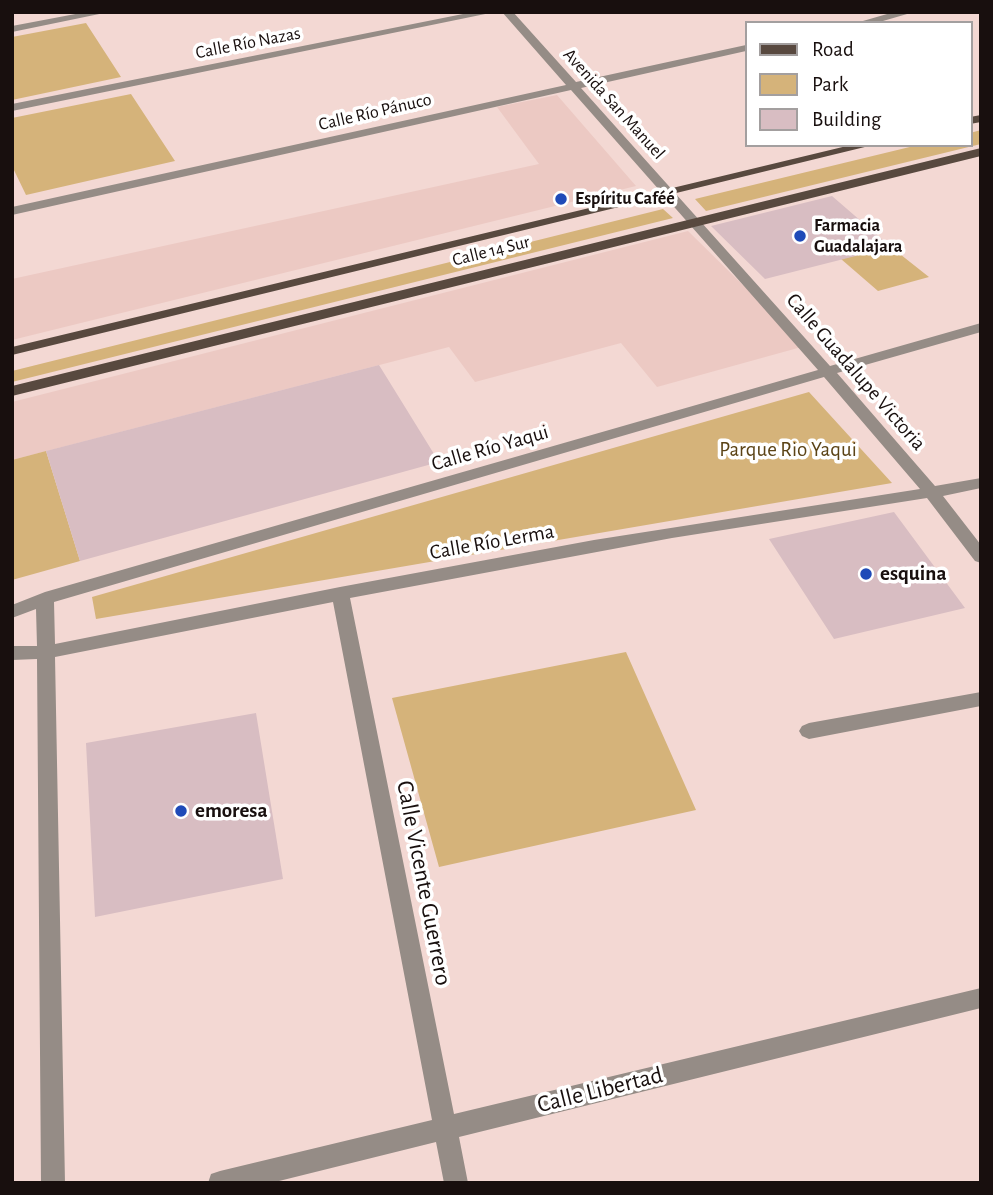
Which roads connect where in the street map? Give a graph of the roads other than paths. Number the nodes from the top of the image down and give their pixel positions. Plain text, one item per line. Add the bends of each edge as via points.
1 (104, 12) edge
2 (490, 12) edge
3 (507, 12) edge
4 (909, 12) edge
5 (870, 21) edge
6 (12, 29) edge
7 (744, 48) edge
8 (575, 86) junction
9 (12, 108) edge
10 (859, 147) edge
11 (981, 152) edge
12 (669, 194) junction
13 (12, 211) edge
14 (692, 221) junction
15 (981, 327) edge
16 (12, 351) edge
17 (827, 371) junction
18 (12, 391) edge
19 (981, 483) edge
20 (932, 493) junction
21 (981, 557) edge
22 (340, 593) junction
23 (45, 598) junction
24 (12, 612) edge
25 (48, 652) junction
26 (12, 653) edge
27 (981, 699) edge
28 (809, 731) dead end
29 (981, 999) edge
30 (446, 1127) junction
31 (52, 1183) edge
32 (220, 1183) edge
33 (456, 1183) edge

1 - 6 street
2 - 9 street, Calle Río Nazas
3 - 8 street, Avenida San Manuel
4 - 5 street
7 - 8 street, Calle Río Pánuco
8 - 12 street, Avenida San Manuel
8 - 13 street, Calle Río Pánuco
10 - 12 main road, Calle 14 Sur
11 - 14 main road, Calle 14 Sur
12 - 14 street, Avenida San Manuel
12 - 16 main road, Calle 14 Sur
14 - 17 street, Calle Guadalupe Victoria
14 - 18 main road, Calle 14 Sur
15 - 17 street, Calle Río Yaqui
17 - 20 street, Calle Guadalupe Victoria
17 - 23 street, Calle Río Yaqui
19 - 20 street, Calle Río Lerma
20 - 21 street, Calle Guadalupe Victoria
20 - 22 street, Calle Río Lerma via 676,531
22 - 25 street, Calle Río Lerma
22 - 30 street, Calle Vicente Guerrero
23 - 24 street, Calle Río Yaqui
23 - 25 street
25 - 26 street, Calle Río Lerma
25 - 31 street
27 - 28 street
29 - 30 street, Calle Libertad
30 - 32 street, Calle Libertad
30 - 33 street, Calle Vicente Guerrero

